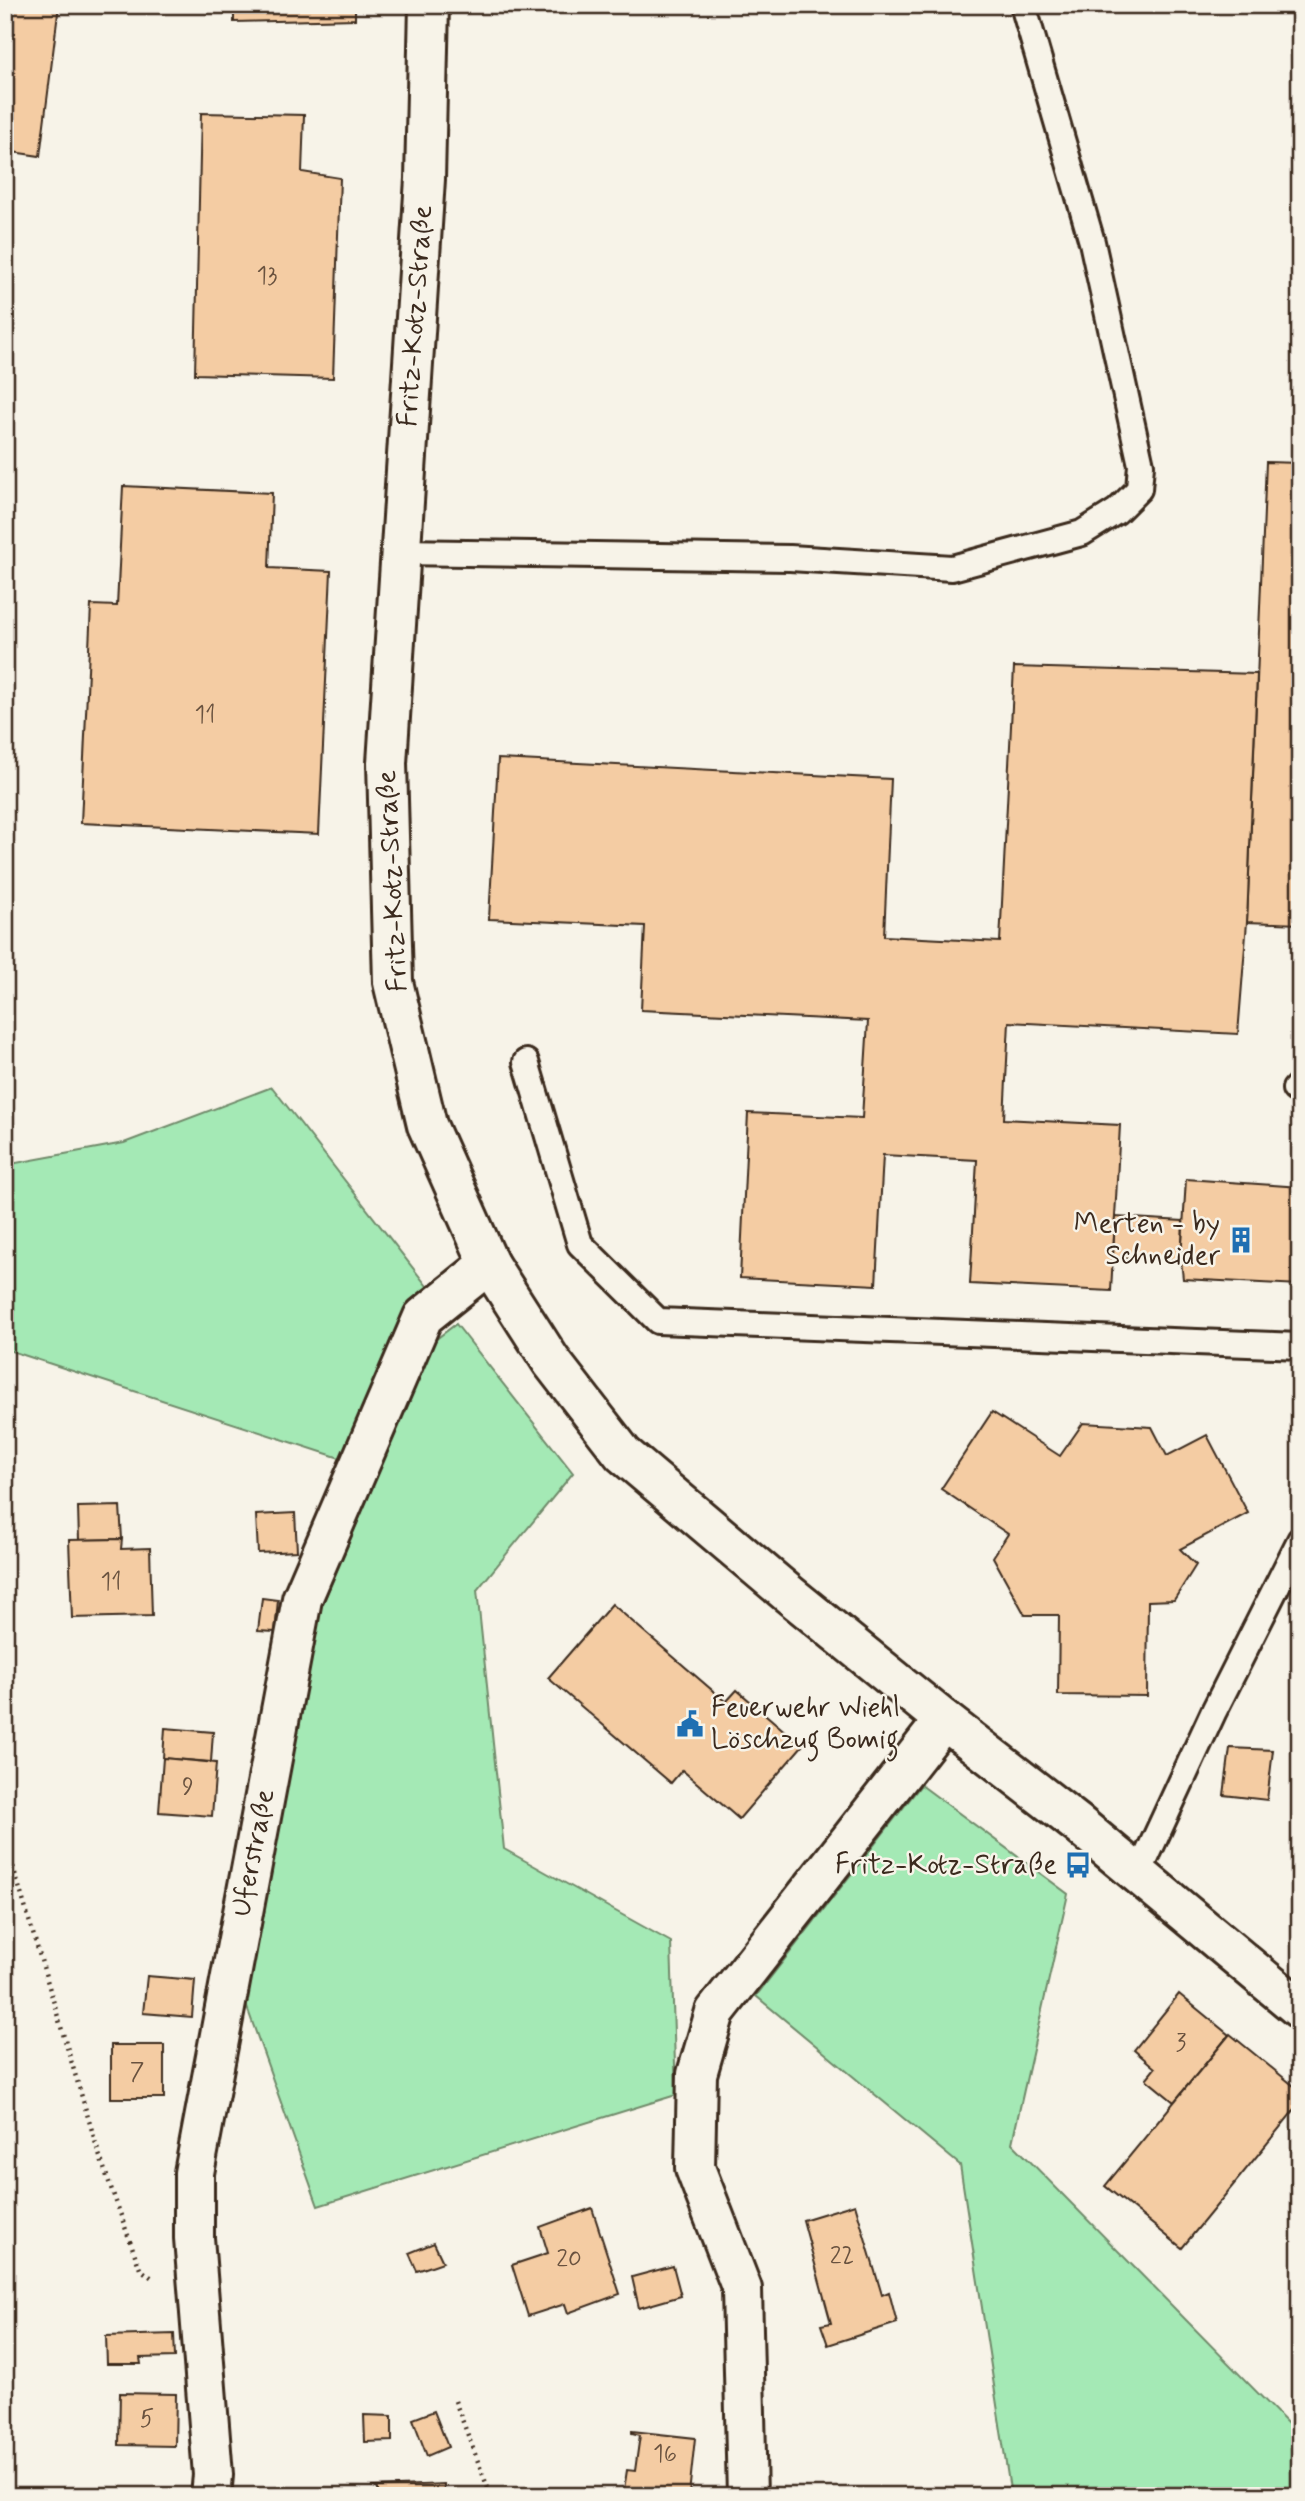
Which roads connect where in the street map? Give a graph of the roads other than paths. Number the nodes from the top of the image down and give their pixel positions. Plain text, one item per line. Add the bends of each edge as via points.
1 (429, 5) edge
2 (1023, 5) edge
3 (399, 552) junction
4 (526, 1062) dead end
5 (489, 1264) junction
6 (1300, 1346) edge
7 (1300, 1540) edge
8 (944, 1720) junction
9 (1138, 1875) junction
10 (1299, 2006) edge
11 (211, 2496) edge
12 (747, 2496) edge

1 - 3 street, Fritz-Kotz-Straße via 425,179
2 - 3 lane via 1092,242 1141,465 1139,489 1118,511 1082,533 953,568 790,558
3 - 5 street, Fritz-Kotz-Straße via 387,763 393,982 427,1125
4 - 6 lane via 580,1244 658,1321
5 - 8 street, Fritz-Kotz-Straße via 551,1362 623,1454
5 - 11 street, Uferstraße via 422,1317 302,1599 194,2173
7 - 9 lane
8 - 9 street, Fritz-Kotz-Straße
8 - 12 street via 715,2012 697,2074 695,2168 742,2289
9 - 10 street, Fritz-Kotz-Straße

